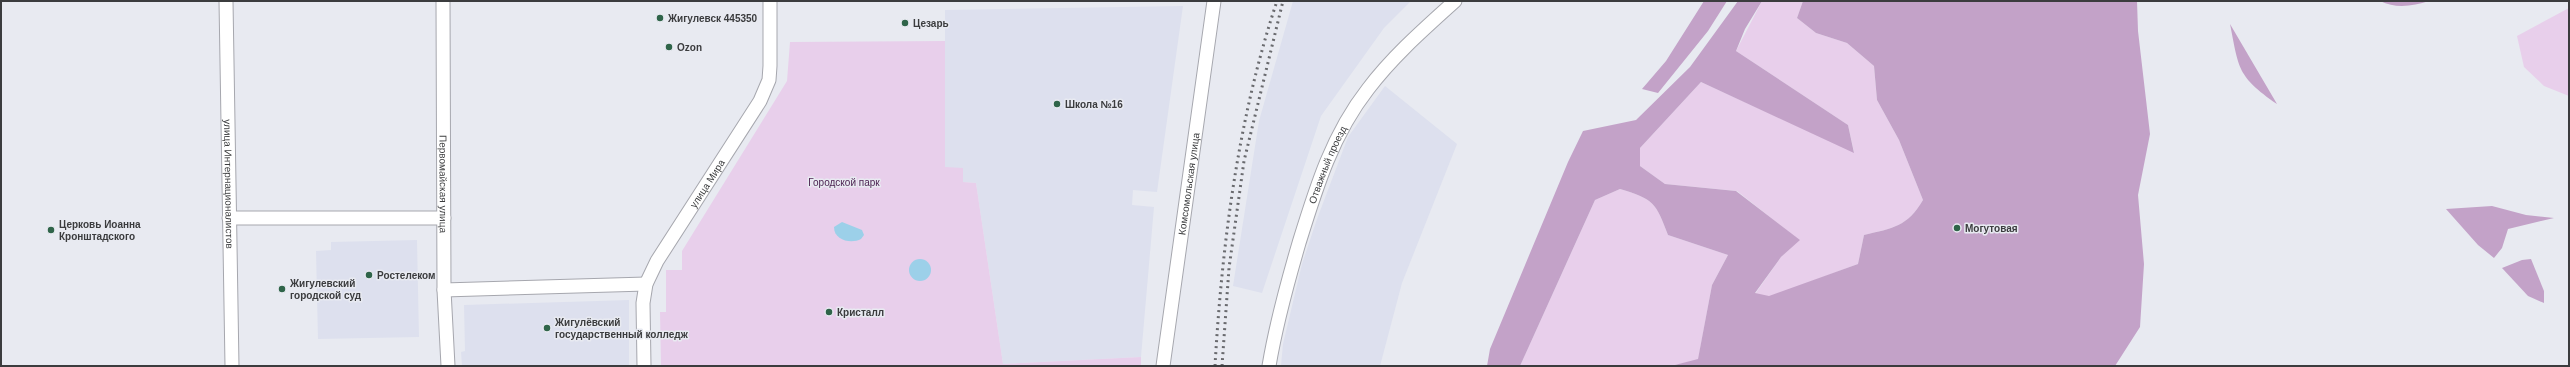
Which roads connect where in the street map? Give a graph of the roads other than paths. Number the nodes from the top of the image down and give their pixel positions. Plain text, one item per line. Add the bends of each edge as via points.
1 (226, 1) edge
2 (443, 1) edge
3 (770, 1) edge
4 (1214, 1) edge
5 (1455, 1) edge
6 (229, 218) junction
7 (444, 218) junction
8 (646, 284) junction
9 (444, 290) junction
10 (232, 366) edge
11 (448, 366) edge
12 (644, 366) edge
13 (1163, 366) edge
14 (1269, 366) edge

1 - 6 street, улица Интернационалистов
2 - 7 street, Первомайская улица
3 - 8 street, улица Мира via 769,80 760,101 657,261
4 - 13 street, Комсомольская улица
5 - 14 street, Отважный проезд via 1397,55 1367,89 1344,123 1330,150 1319,177 1284,295
6 - 7 street
6 - 10 street, улица Интернационалистов
7 - 9 street, Первомайская улица
8 - 9 street
8 - 12 street, улица Мира via 643,303
9 - 11 street, Первомайская улица

